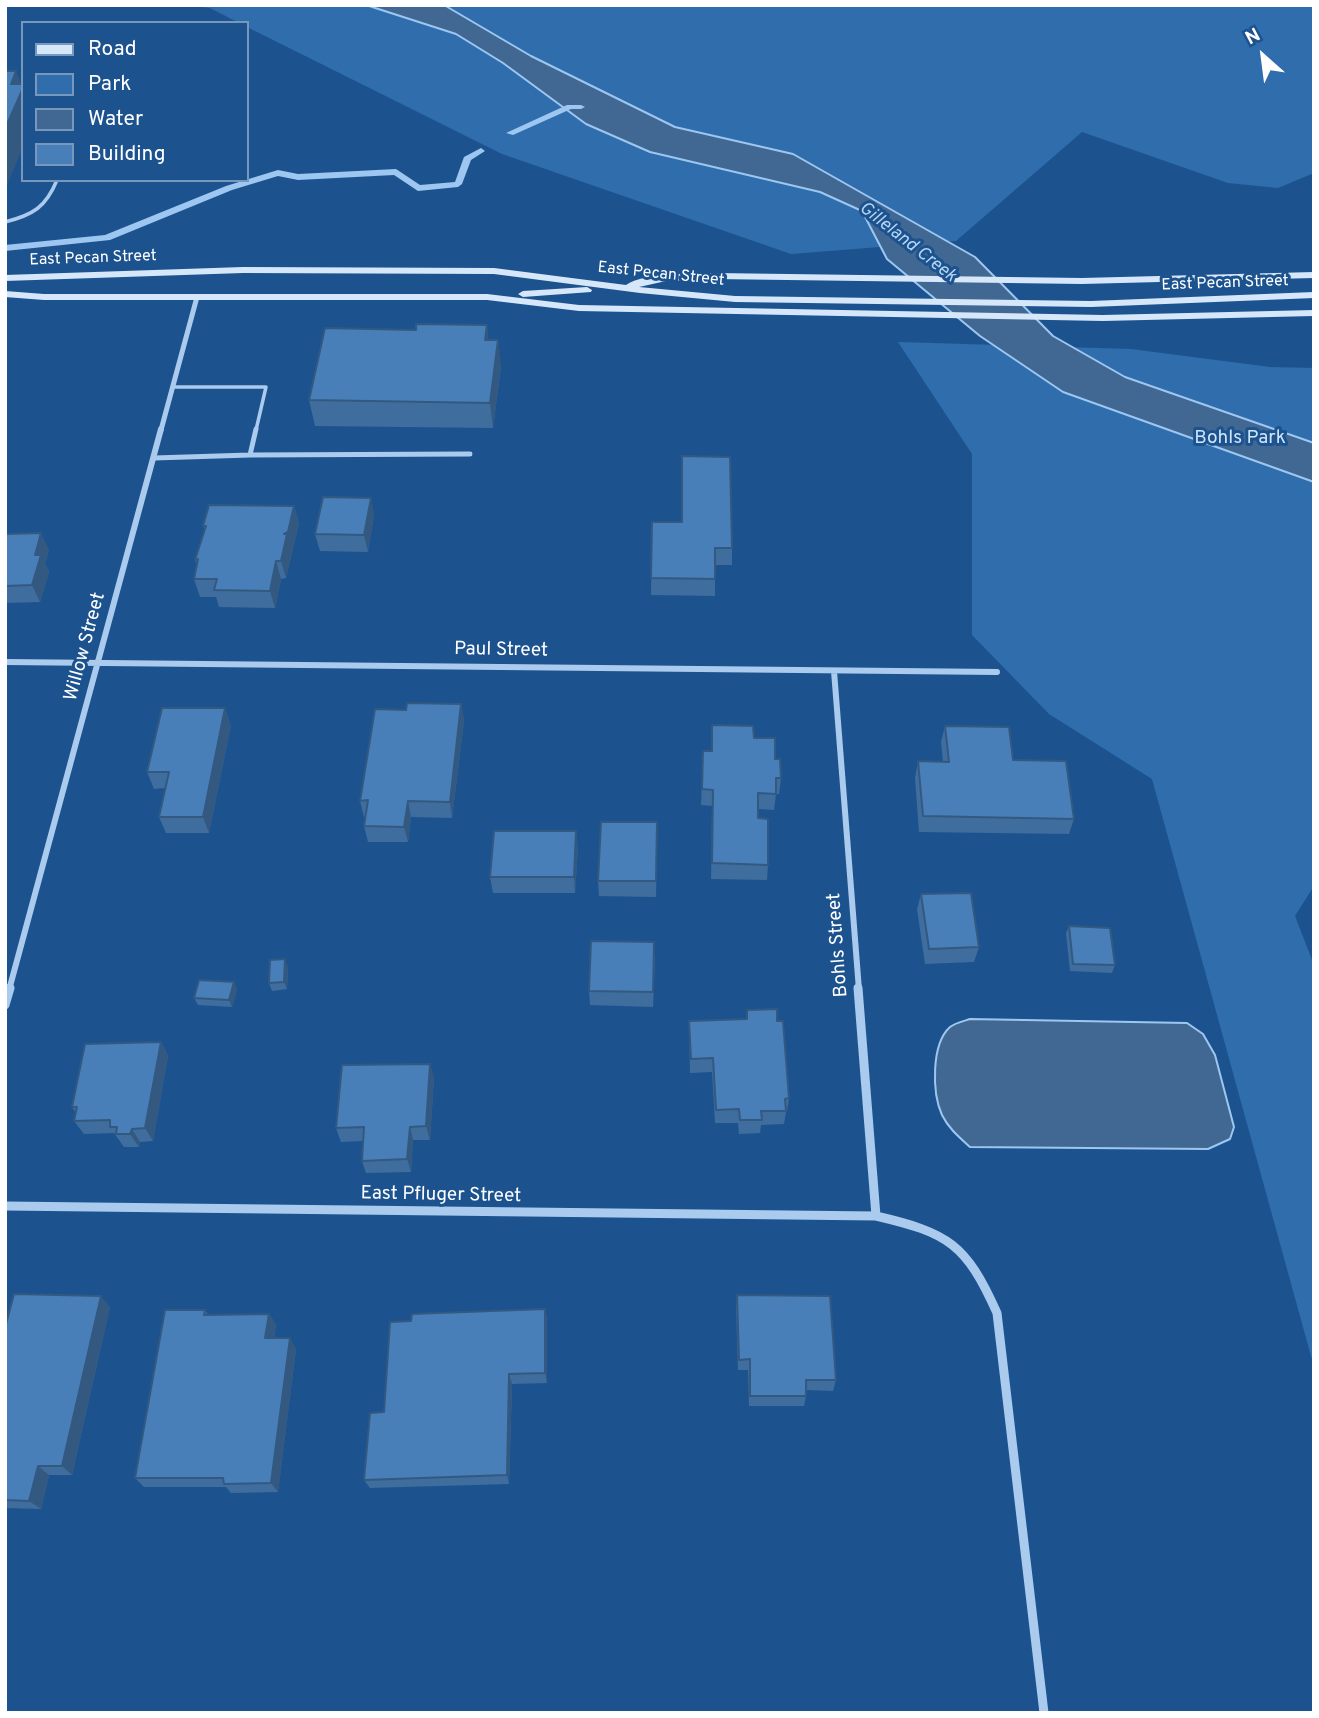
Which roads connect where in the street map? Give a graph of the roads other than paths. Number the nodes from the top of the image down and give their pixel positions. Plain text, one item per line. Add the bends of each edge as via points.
1 (56, 182) edge
2 (5, 222) edge
3 (1314, 275) edge
4 (5, 278) edge
5 (617, 288) junction
6 (5, 294) edge
7 (1314, 295) edge
8 (197, 297) junction
9 (487, 297) junction
10 (1314, 313) edge
11 (173, 387) junction
12 (470, 454) dead end
13 (250, 455) junction
14 (154, 457) junction
15 (5, 662) edge
16 (98, 663) junction
17 (834, 671) junction
18 (997, 672) dead end
19 (5, 1005) edge
20 (5, 1206) edge
21 (876, 1216) junction
22 (1044, 1713) edge

1 - 2 lane via 48,203 34,214
3 - 5 main road via 1082,281 666,278
4 - 5 main road, East Pecan Street via 243,270 494,271
5 - 7 main road, East Pecan Street via 735,299 1091,304
5 - 9 main road
6 - 8 main road, East Pecan Street
8 - 9 main road, East Pecan Street
8 - 11 street, Willow Street
9 - 10 main road, East Pecan Street via 579,308 860,314 1103,318
11 - 13 lane via 267,387
11 - 14 street, Willow Street
12 - 13 lane
13 - 14 lane
14 - 16 street, Willow Street
15 - 16 street, Paul Street
16 - 17 street, Paul Street
16 - 19 street, Willow Street
17 - 18 street, Paul Street
17 - 21 street, Bohls Street
20 - 21 street, East Pfluger Street
21 - 22 street, East Pfluger Street via 922,1226 958,1246 981,1274 997,1313

